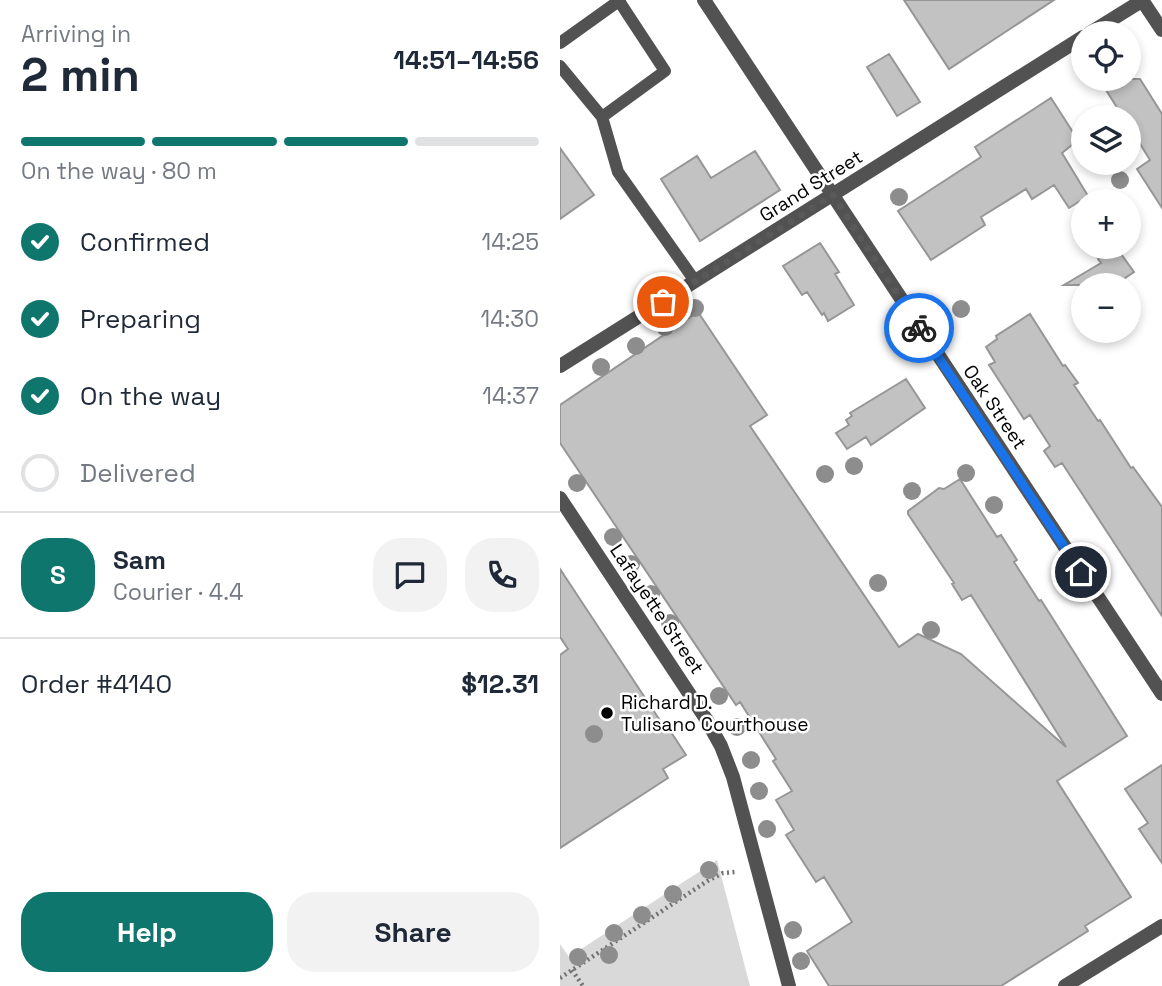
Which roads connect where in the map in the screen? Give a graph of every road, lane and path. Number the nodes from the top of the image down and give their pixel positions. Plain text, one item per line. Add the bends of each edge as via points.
1 (705, 0) edge
2 (1142, 0) edge
3 (620, 1) edge
4 (1109, 21) edge
5 (1162, 30) edge
6 (560, 43) edge
7 (1071, 45) edge
8 (560, 66) edge
9 (601, 117) junction
10 (833, 195) junction
11 (695, 281) junction
12 (560, 366) edge
13 (560, 498) edge
14 (1162, 694) edge
15 (735, 872) dead end
16 (1162, 926) edge
17 (572, 970) junction
18 (560, 978) edge
19 (583, 986) edge
20 (789, 986) edge
21 (1065, 986) edge

1 - 10 street, Oak Street
2 - 4 street
2 - 5 street
3 - 6 lane
3 - 9 lane via 665,71
7 - 10 street, Grand Street
8 - 9 lane
9 - 11 lane via 618,172
10 - 11 street, Grand Street
10 - 14 street, Oak Street
11 - 12 street, Grand Street
13 - 20 street, Lafayette Street via 721,746
15 - 17 path via 709,880
16 - 21 street
17 - 18 path
17 - 19 path

